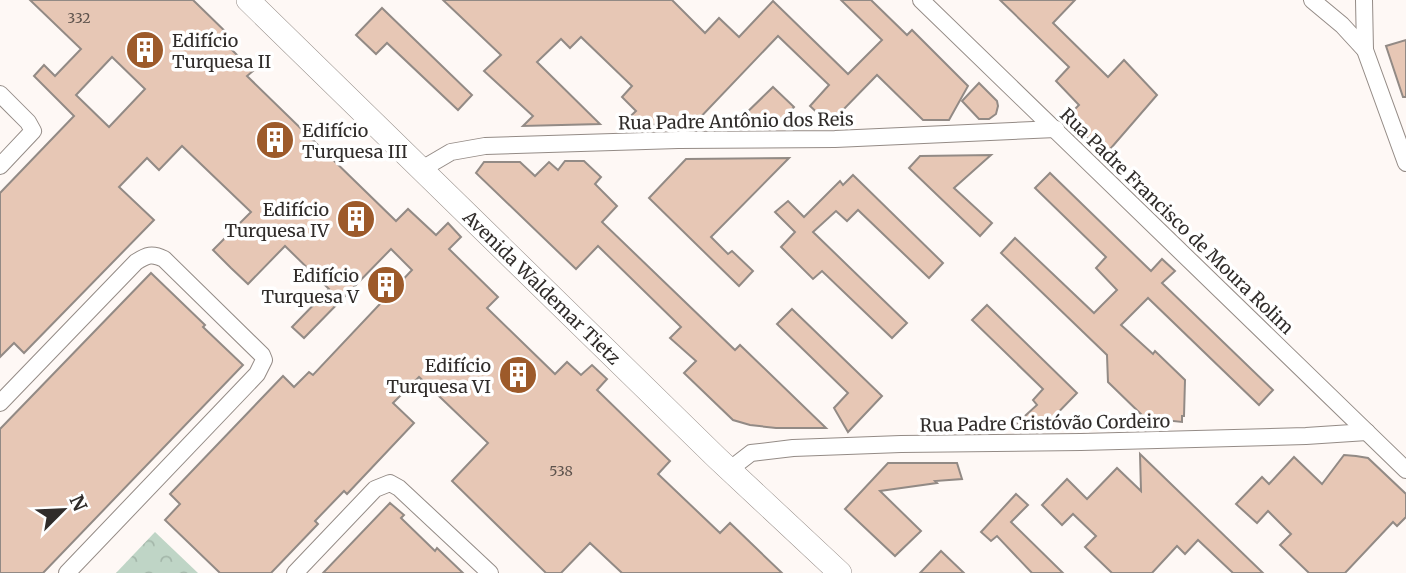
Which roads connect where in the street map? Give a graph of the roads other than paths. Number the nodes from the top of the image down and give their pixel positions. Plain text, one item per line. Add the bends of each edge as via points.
1 (248, 0) edge
2 (921, 0) edge
3 (1312, 0) edge
4 (1364, 0) edge
5 (1365, 50) junction
6 (0, 94) edge
7 (1056, 129) junction
8 (1406, 163) edge
9 (0, 166) edge
10 (422, 169) junction
11 (0, 403) edge
12 (1367, 432) junction
13 (730, 470) junction
14 (1406, 470) edge
15 (67, 573) edge
16 (295, 573) edge
17 (490, 573) edge
18 (840, 573) edge

1 - 10 street, Avenida Waldemar Tietz
2 - 7 street, Rua Padre Francisco de Moura Rolim
3 - 5 street
4 - 5 street
5 - 8 street
6 - 9 street via 33,131
7 - 10 street, Rua Padre Antônio dos Reis via 469,147
7 - 12 street, Rua Padre Francisco de Moura Rolim
10 - 13 street, Avenida Waldemar Tietz
11 - 15 street via 147,255 164,259 264,360 257,374
12 - 13 street, Rua Padre Cristóvão Cordeiro via 793,448 751,453
12 - 14 street, Rua Padre Francisco de Moura Rolim
13 - 18 street, Avenida Waldemar Tietz
16 - 17 street via 375,489 390,483

